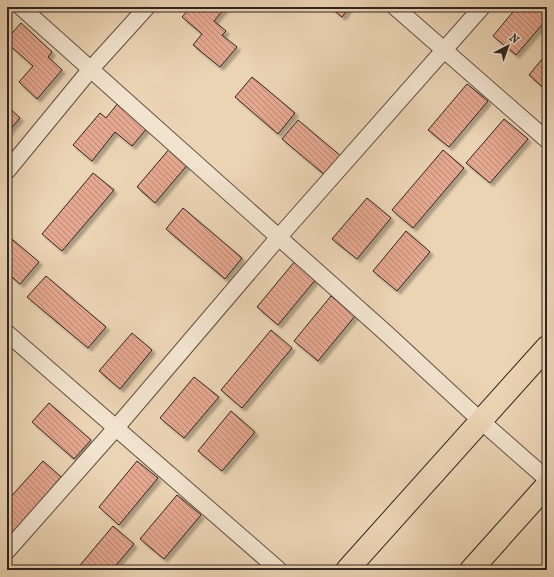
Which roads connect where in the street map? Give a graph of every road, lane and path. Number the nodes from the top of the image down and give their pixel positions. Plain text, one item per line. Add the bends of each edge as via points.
1 (20, 7) edge
2 (147, 7) edge
3 (395, 7) edge
4 (482, 7) edge
5 (445, 49) junction
6 (90, 70) junction
7 (547, 140) edge
8 (7, 171) edge
9 (278, 238) junction
10 (7, 333) edge
11 (547, 348) edge
12 (481, 421) junction
13 (115, 429) junction
14 (547, 479) edge
15 (547, 486) edge
16 (7, 552) edge
17 (279, 570) edge
18 (347, 570) edge
19 (470, 570) edge

1 - 6 street
2 - 6 street
3 - 5 street
4 - 5 street
5 - 7 street
5 - 9 street
6 - 8 street
6 - 9 street
9 - 12 street
9 - 13 street
10 - 13 street
11 - 12 highway
12 - 14 street
12 - 18 highway
13 - 16 street
13 - 17 street
15 - 19 highway

